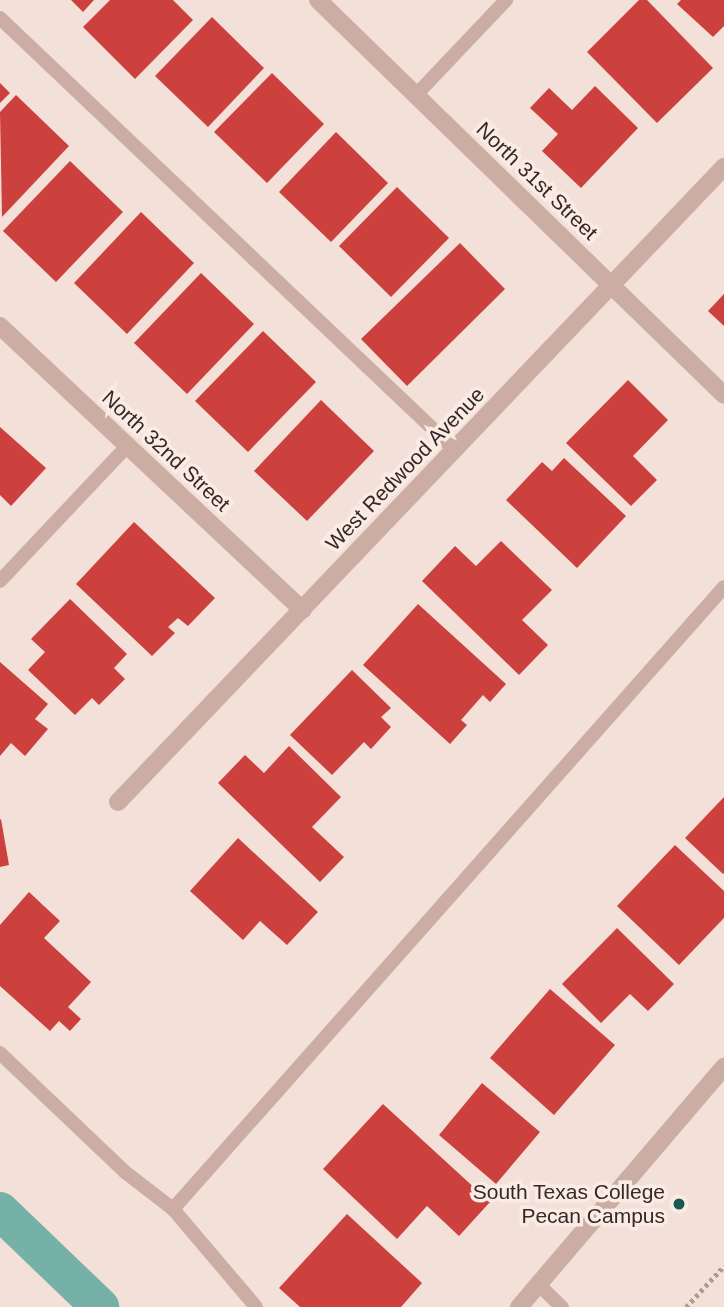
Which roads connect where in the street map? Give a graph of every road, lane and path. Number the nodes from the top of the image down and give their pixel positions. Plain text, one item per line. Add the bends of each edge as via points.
1 (318, 0) edge
2 (506, 0) edge
3 (0, 18) edge
4 (416, 95) junction
5 (724, 167) edge
6 (614, 286) junction
7 (0, 326) edge
8 (724, 395) edge
9 (127, 446) junction
10 (455, 450) junction
11 (0, 581) edge
12 (724, 587) edge
13 (302, 610) junction
14 (118, 802) dead end
15 (0, 1053) edge
16 (724, 1067) edge
17 (173, 1209) junction
18 (724, 1266) edge
19 (538, 1285) junction
20 (256, 1307) edge
21 (519, 1307) edge
22 (562, 1307) edge
23 (686, 1307) edge

1 - 4 street, North 31st Street
2 - 4 lane
3 - 10 lane
4 - 6 street, North 31st Street
5 - 6 street, West Redwood Avenue
6 - 8 street, North 31st Street
6 - 10 street, West Redwood Avenue
7 - 9 street, North 32nd Street
9 - 11 lane
9 - 13 street, North 32nd Street
10 - 13 street, West Redwood Avenue
12 - 17 lane
13 - 14 street, West Redwood Avenue
15 - 17 lane via 125,1172
16 - 19 street
17 - 20 lane
18 - 23 path
19 - 21 street
19 - 22 lane

